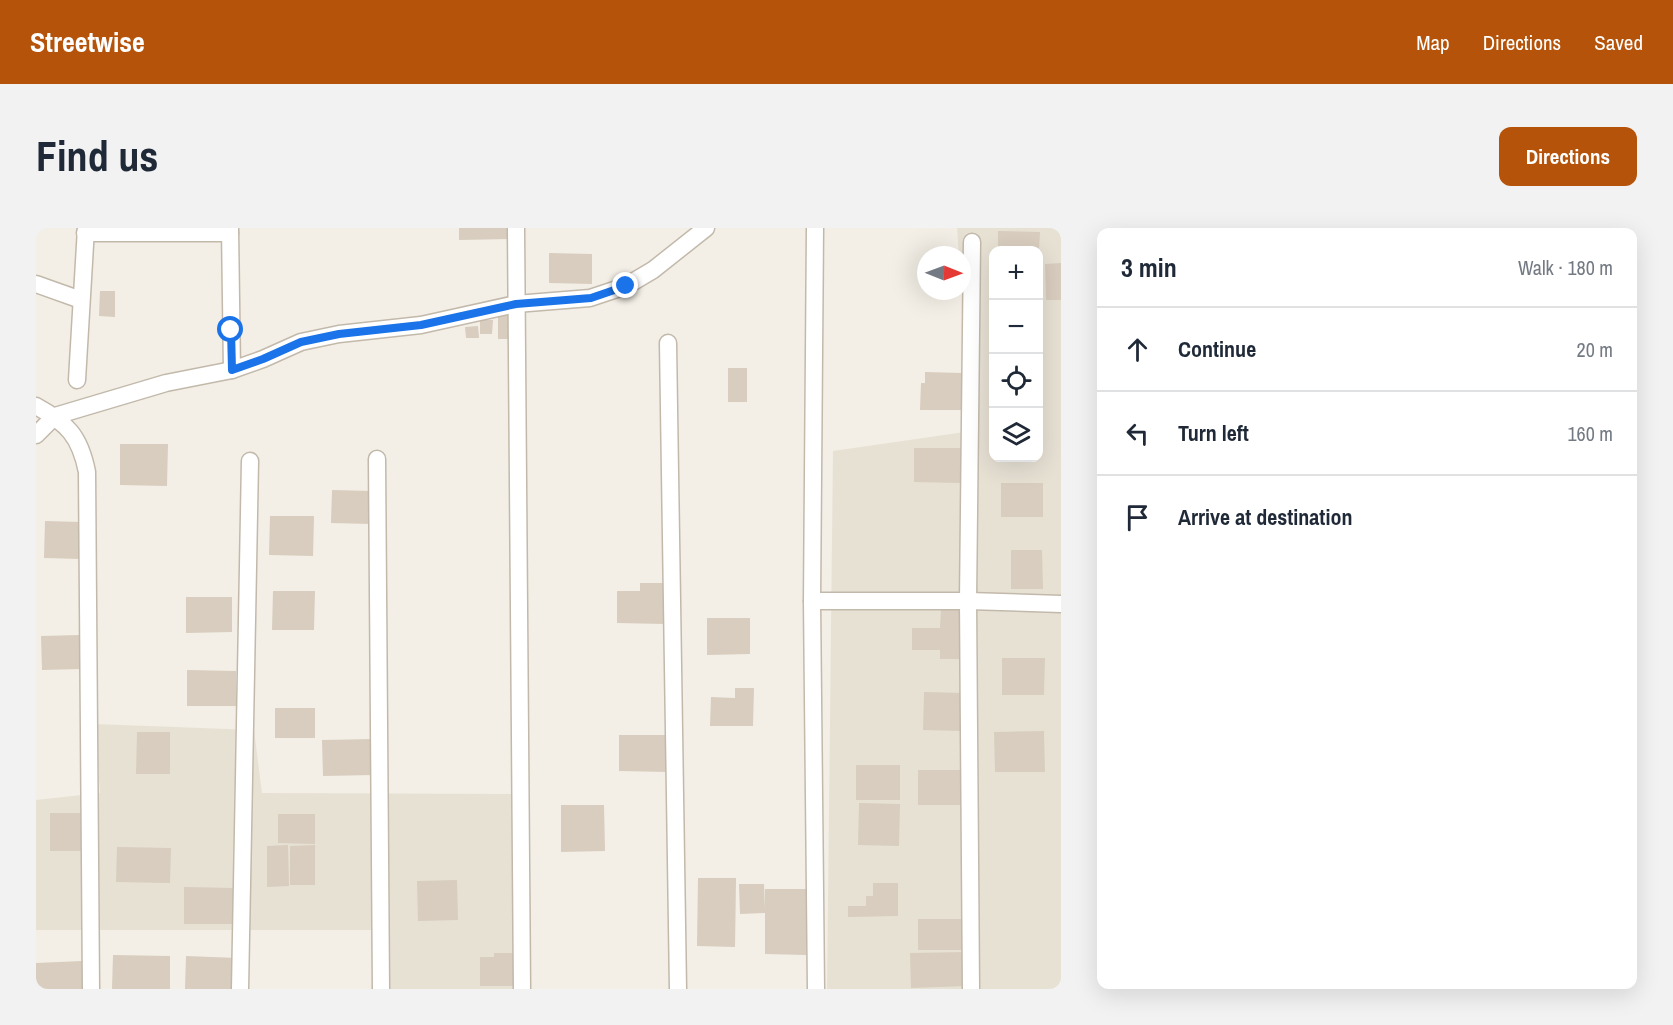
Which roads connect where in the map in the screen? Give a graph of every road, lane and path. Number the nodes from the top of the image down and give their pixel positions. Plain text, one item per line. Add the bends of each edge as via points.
1 (516, 228) edge
2 (706, 228) edge
3 (816, 228) edge
4 (85, 231) edge
5 (230, 231) edge
6 (972, 242) dead end
7 (36, 284) edge
8 (81, 300) junction
9 (516, 304) junction
10 (668, 343) dead end
11 (232, 370) junction
12 (76, 380) dead end
13 (36, 406) edge
14 (55, 416) junction
15 (36, 435) edge
16 (377, 459) dead end
17 (250, 461) dead end
18 (812, 601) junction
19 (968, 601) junction
20 (1061, 604) edge
21 (91, 989) edge
22 (240, 989) edge
23 (381, 989) edge
24 (522, 989) edge
25 (678, 989) edge
26 (816, 989) edge
27 (971, 989) edge

1 - 9 street
2 - 9 street via 626,286 591,298
3 - 18 street
4 - 5 street
4 - 8 street
5 - 11 street
6 - 19 street
7 - 8 street
8 - 12 street
9 - 11 street via 421,325 301,342
9 - 24 street
10 - 25 street
11 - 14 street via 166,383
13 - 14 street
14 - 15 street
14 - 21 street via 74,435 87,472
16 - 23 street
17 - 22 street
18 - 19 street
18 - 26 street
19 - 20 street
19 - 27 street

